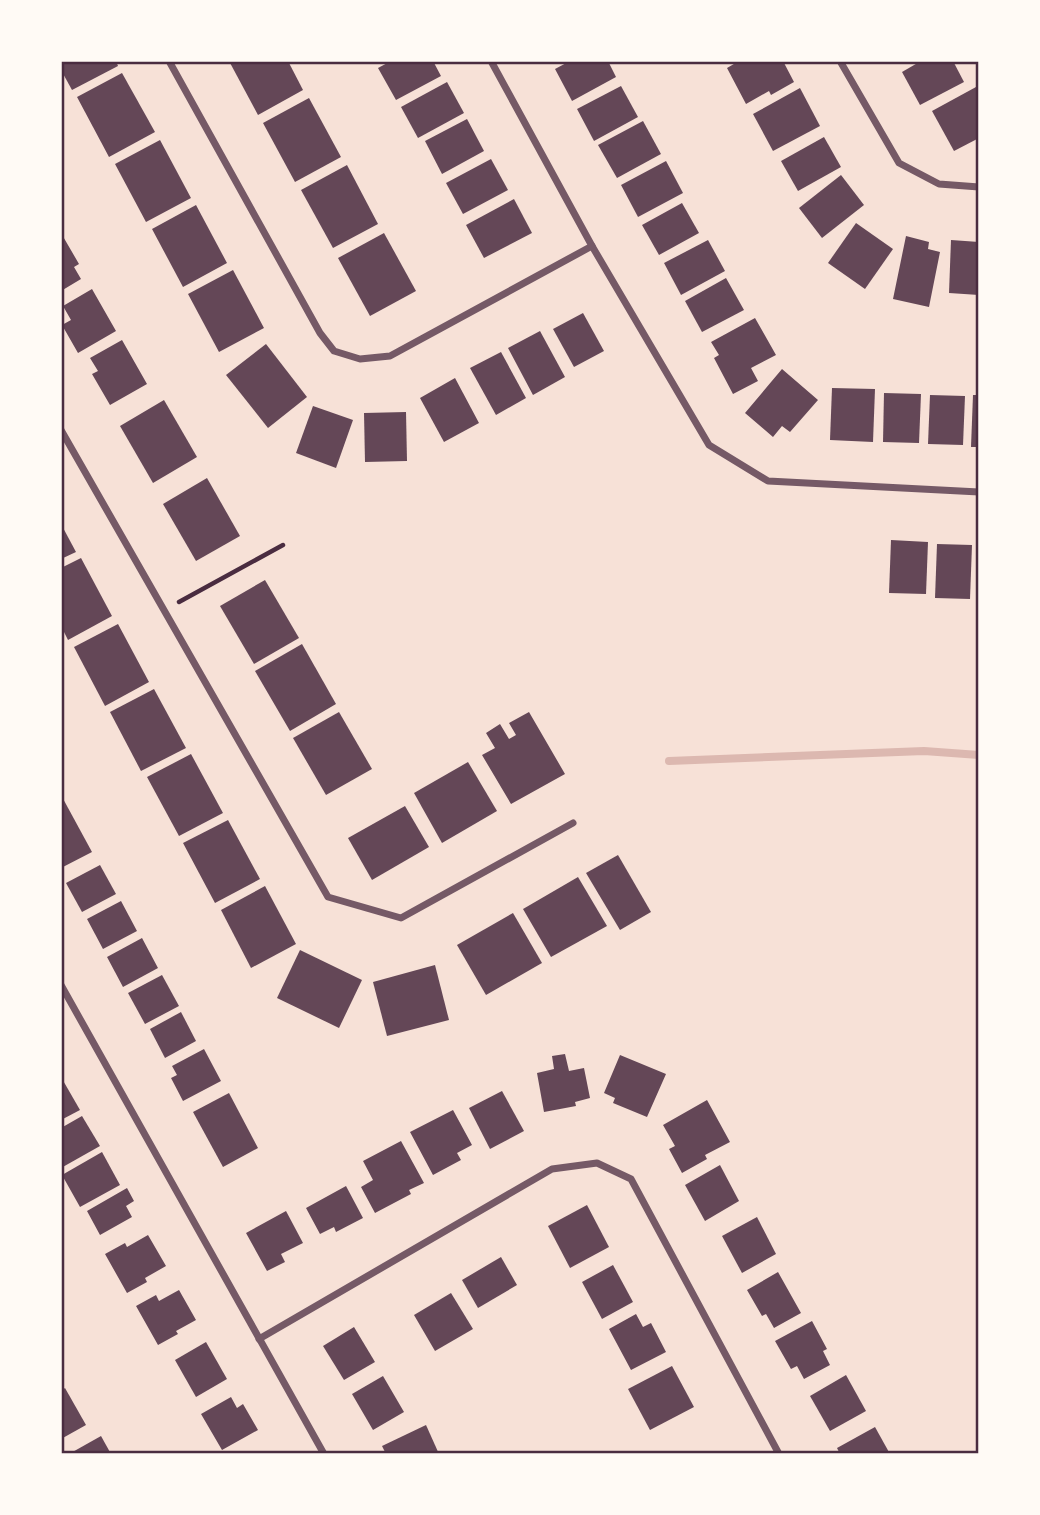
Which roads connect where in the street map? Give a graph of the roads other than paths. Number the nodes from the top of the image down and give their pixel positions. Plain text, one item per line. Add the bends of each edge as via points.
1 (169, 61) edge
2 (491, 61) edge
3 (840, 61) edge
4 (979, 187) edge
5 (592, 246) junction
6 (62, 432) edge
7 (979, 492) edge
8 (573, 822) dead end
9 (61, 985) edge
10 (260, 1339) junction
11 (324, 1454) edge
12 (779, 1454) edge

1 - 5 street via 334,351 360,359 390,356
2 - 5 street
3 - 4 street via 899,163 939,184
5 - 7 street via 709,445 768,481
6 - 8 street via 328,897 401,918
9 - 10 street
10 - 11 street
10 - 12 street via 552,1170 597,1163 631,1179

